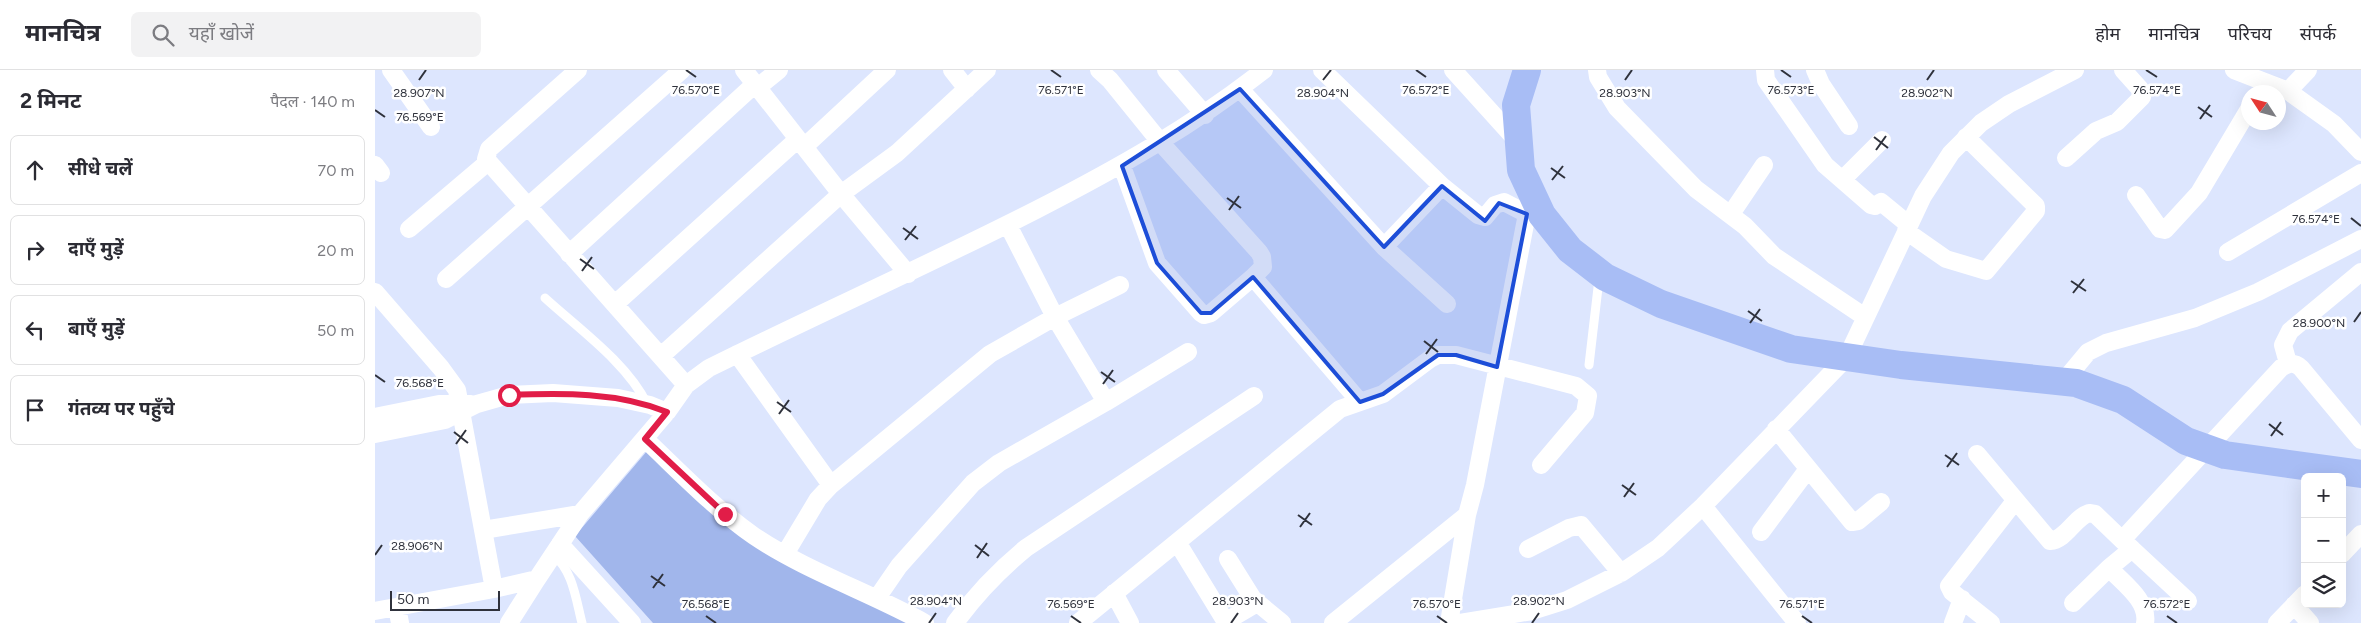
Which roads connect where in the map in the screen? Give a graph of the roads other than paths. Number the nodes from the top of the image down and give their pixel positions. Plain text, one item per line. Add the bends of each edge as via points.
1 (391, 70) edge
2 (578, 70) edge
3 (682, 70) edge
4 (744, 70) edge
5 (779, 70) edge
6 (887, 70) edge
7 (952, 70) edge
8 (987, 70) edge
9 (1099, 70) edge
10 (1166, 70) edge
11 (1264, 70) edge
12 (1323, 70) edge
13 (1453, 70) edge
14 (1527, 70) edge
15 (1597, 70) edge
16 (1815, 70) edge
17 (2075, 70) edge
18 (2123, 70) edge
19 (2234, 70) edge
20 (2308, 70) edge
21 (1761, 72) edge
22 (2259, 85) edge
23 (757, 86) junction
24 (967, 89) junction
25 (1240, 89) junction
26 (2288, 91) joint
27 (1205, 115) junction
28 (2241, 123) edge
29 (1849, 126) dead end
30 (431, 127) dead end
31 (1967, 137) junction
32 (1882, 140) dead end
33 (801, 143) junction
34 (1161, 143) junction
35 (1519, 144) junction
36 (2361, 152) edge
37 (2066, 158) dead end
38 (488, 162) junction
39 (1763, 165) dead end
40 (1122, 166) junction
41 (2361, 173) edge
42 (1842, 180) junction
43 (1442, 186) junction
44 (841, 194) junction
45 (2136, 195) dead end
46 (1529, 204) junction
47 (527, 207) junction
48 (1731, 214) junction
49 (1007, 225) junction
50 (409, 228) dead end
51 (1907, 228) junction
52 (2361, 239) edge
53 (1384, 247) junction
54 (2228, 252) dead end
55 (569, 254) junction
56 (2361, 272) edge
57 (908, 274) junction
58 (1600, 274) junction
59 (1253, 277) junction
60 (446, 279) dead end
61 (1120, 285) dead end
62 (375, 292) edge
63 (545, 298) dead end
64 (615, 304) junction
65 (1447, 304) dead end
66 (1055, 317) junction
67 (1865, 317) junction
68 (1189, 352) dead end
69 (737, 354) junction
70 (661, 356) junction
71 (1847, 357) junction
72 (2288, 364) junction
73 (1589, 365) dead end
74 (1497, 367) junction
75 (2063, 382) junction
76 (686, 385) junction
77 (1254, 396) dead end
78 (1106, 402) junction
79 (1360, 402) junction
80 (647, 405) junction
81 (465, 407) junction
82 (378, 412) edge
83 (667, 412) junction
84 (1777, 429) junction
85 (375, 434) edge
86 (645, 439) junction
87 (2361, 440) edge
88 (2208, 449) junction
89 (1977, 454) dead end
90 (1541, 466) dead end
91 (1809, 469) junction
92 (2361, 474) edge
93 (831, 485) junction
94 (2015, 501) junction
95 (1881, 502) dead end
96 (1703, 506) junction
97 (580, 514) junction
98 (1467, 515) junction
99 (483, 530) junction
100 (1761, 532) dead end
101 (2361, 534) edge
102 (1177, 542) junction
103 (2127, 544) junction
104 (556, 549) junction
105 (1528, 549) dead end
106 (2346, 550) edge
107 (785, 554) junction
108 (1228, 558) dead end
109 (2109, 568) junction
110 (1621, 573) junction
111 (537, 579) junction
112 (493, 589) junction
113 (1114, 593) junction
114 (877, 598) junction
115 (1961, 599) junction
116 (2299, 600) edge
117 (2188, 601) dead end
118 (1257, 603) junction
119 (2073, 603) dead end
120 (376, 606) edge
121 (398, 615) edge
122 (1536, 617) edge
123 (1477, 622) edge
124 (509, 623) edge
125 (583, 623) edge
126 (632, 623) edge
127 (925, 623) edge
128 (955, 623) edge
129 (1078, 623) edge
130 (1129, 623) edge
131 (1282, 623) edge
132 (1333, 623) edge
133 (1449, 623) edge
134 (1460, 623) edge
135 (1797, 623) edge
136 (1953, 623) edge
137 (1991, 623) edge
138 (2145, 623) edge
139 (2277, 623) edge
140 (2310, 623) edge

1 - 30 street
2 - 38 street via 489,149 485,156
3 - 47 street
4 - 23 street
5 - 23 street
6 - 33 street
7 - 24 street
8 - 24 street
9 - 34 street
10 - 27 street
11 - 25 street
12 - 43 street
13 - 35 street
14 - 35 highway via 1516,105
15 - 48 street via 1598,77 1624,116 1696,189
16 - 29 street
17 - 31 street via 2009,104
18 - 37 street via 2140,89 2142,97 2117,122 2096,131
19 - 22 street
20 - 26 street
21 - 42 street via 1818,155
23 - 33 street
23 - 55 street
24 - 44 street via 897,153
25 - 27 street
25 - 53 street
26 - 36 street via 2334,124
27 - 34 street
28 - 45 street via 2199,192 2165,230
31 - 51 street via 1951,153
31 - 51 street via 2036,206 2036,211 1986,271 1946,259
32 - 42 street
33 - 44 street
33 - 64 street
34 - 40 street
34 - 59 street via 1259,252 1263,268
35 - 46 highway
38 - 47 street
38 - 50 street
39 - 48 street
40 - 49 street
40 - 59 street via 1157,264 1201,313 1211,314
41 - 54 street
42 - 51 street via 1871,205 1881,202
43 - 46 street via 1481,217 1503,202
43 - 53 street
44 - 57 street
44 - 70 street
46 - 58 highway via 1542,215 1569,250
46 - 74 street
47 - 55 street
47 - 60 street
48 - 67 street via 1774,256
49 - 57 street
49 - 66 street
51 - 67 street
52 - 75 street via 2258,292 2195,318 2100,346 2088,352
53 - 65 street
55 - 64 street
56 - 72 street via 2290,331 2283,345
57 - 69 street
58 - 71 highway via 1661,304 1791,350
58 - 73 lane
59 - 79 street
61 - 66 street
62 - 81 street via 450,378
63 - 80 lane via 623,369 639,388
64 - 70 street
66 - 78 street
66 - 93 street via 989,354
67 - 71 street
68 - 78 street
69 - 76 street via 709,368
69 - 93 street
70 - 76 street
71 - 75 highway
71 - 84 street
72 - 87 street via 2301,368
72 - 88 street
74 - 79 street via 1456,355 1438,355 1383,394
74 - 90 street via 1576,386 1588,396 1585,413
74 - 98 street
75 - 88 highway via 2076,383 2123,400 2186,441
76 - 83 street
77 - 128 street via 1025,548 976,594
78 - 114 street via 999,463 973,483 899,566
79 - 102 street via 1340,409
80 - 81 street via 618,398 553,393 509,395
80 - 83 street
81 - 82 street via 439,404
81 - 85 street via 445,420
81 - 99 street
83 - 86 street
84 - 91 street
84 - 96 street
86 - 97 street
86 - 107 street via 725,514
88 - 92 highway via 2225,455
88 - 103 street
89 - 94 street
91 - 95 street via 1852,522 1858,521
91 - 100 street
93 - 107 street via 818,499
94 - 103 street via 2050,541 2057,540 2089,513 2095,514
94 - 115 street via 1950,583 1950,589
96 - 110 street via 1658,548
96 - 135 street
97 - 99 street
97 - 104 street
98 - 132 street
98 - 133 street
99 - 112 street
101 - 106 street
102 - 113 street
102 - 118 street via 1224,619
103 - 109 street
103 - 117 street
104 - 111 street
104 - 125 lane via 569,576
104 - 126 street
105 - 110 street via 1581,525
107 - 114 street
108 - 118 street
109 - 119 street
109 - 138 street via 2140,601
110 - 122 street
111 - 112 street
111 - 124 street
112 - 121 street
113 - 129 street
113 - 130 street
114 - 127 street
115 - 136 street
115 - 137 street
116 - 139 street
116 - 140 street
118 - 131 street
120 - 121 street
122 - 123 street
123 - 134 street

